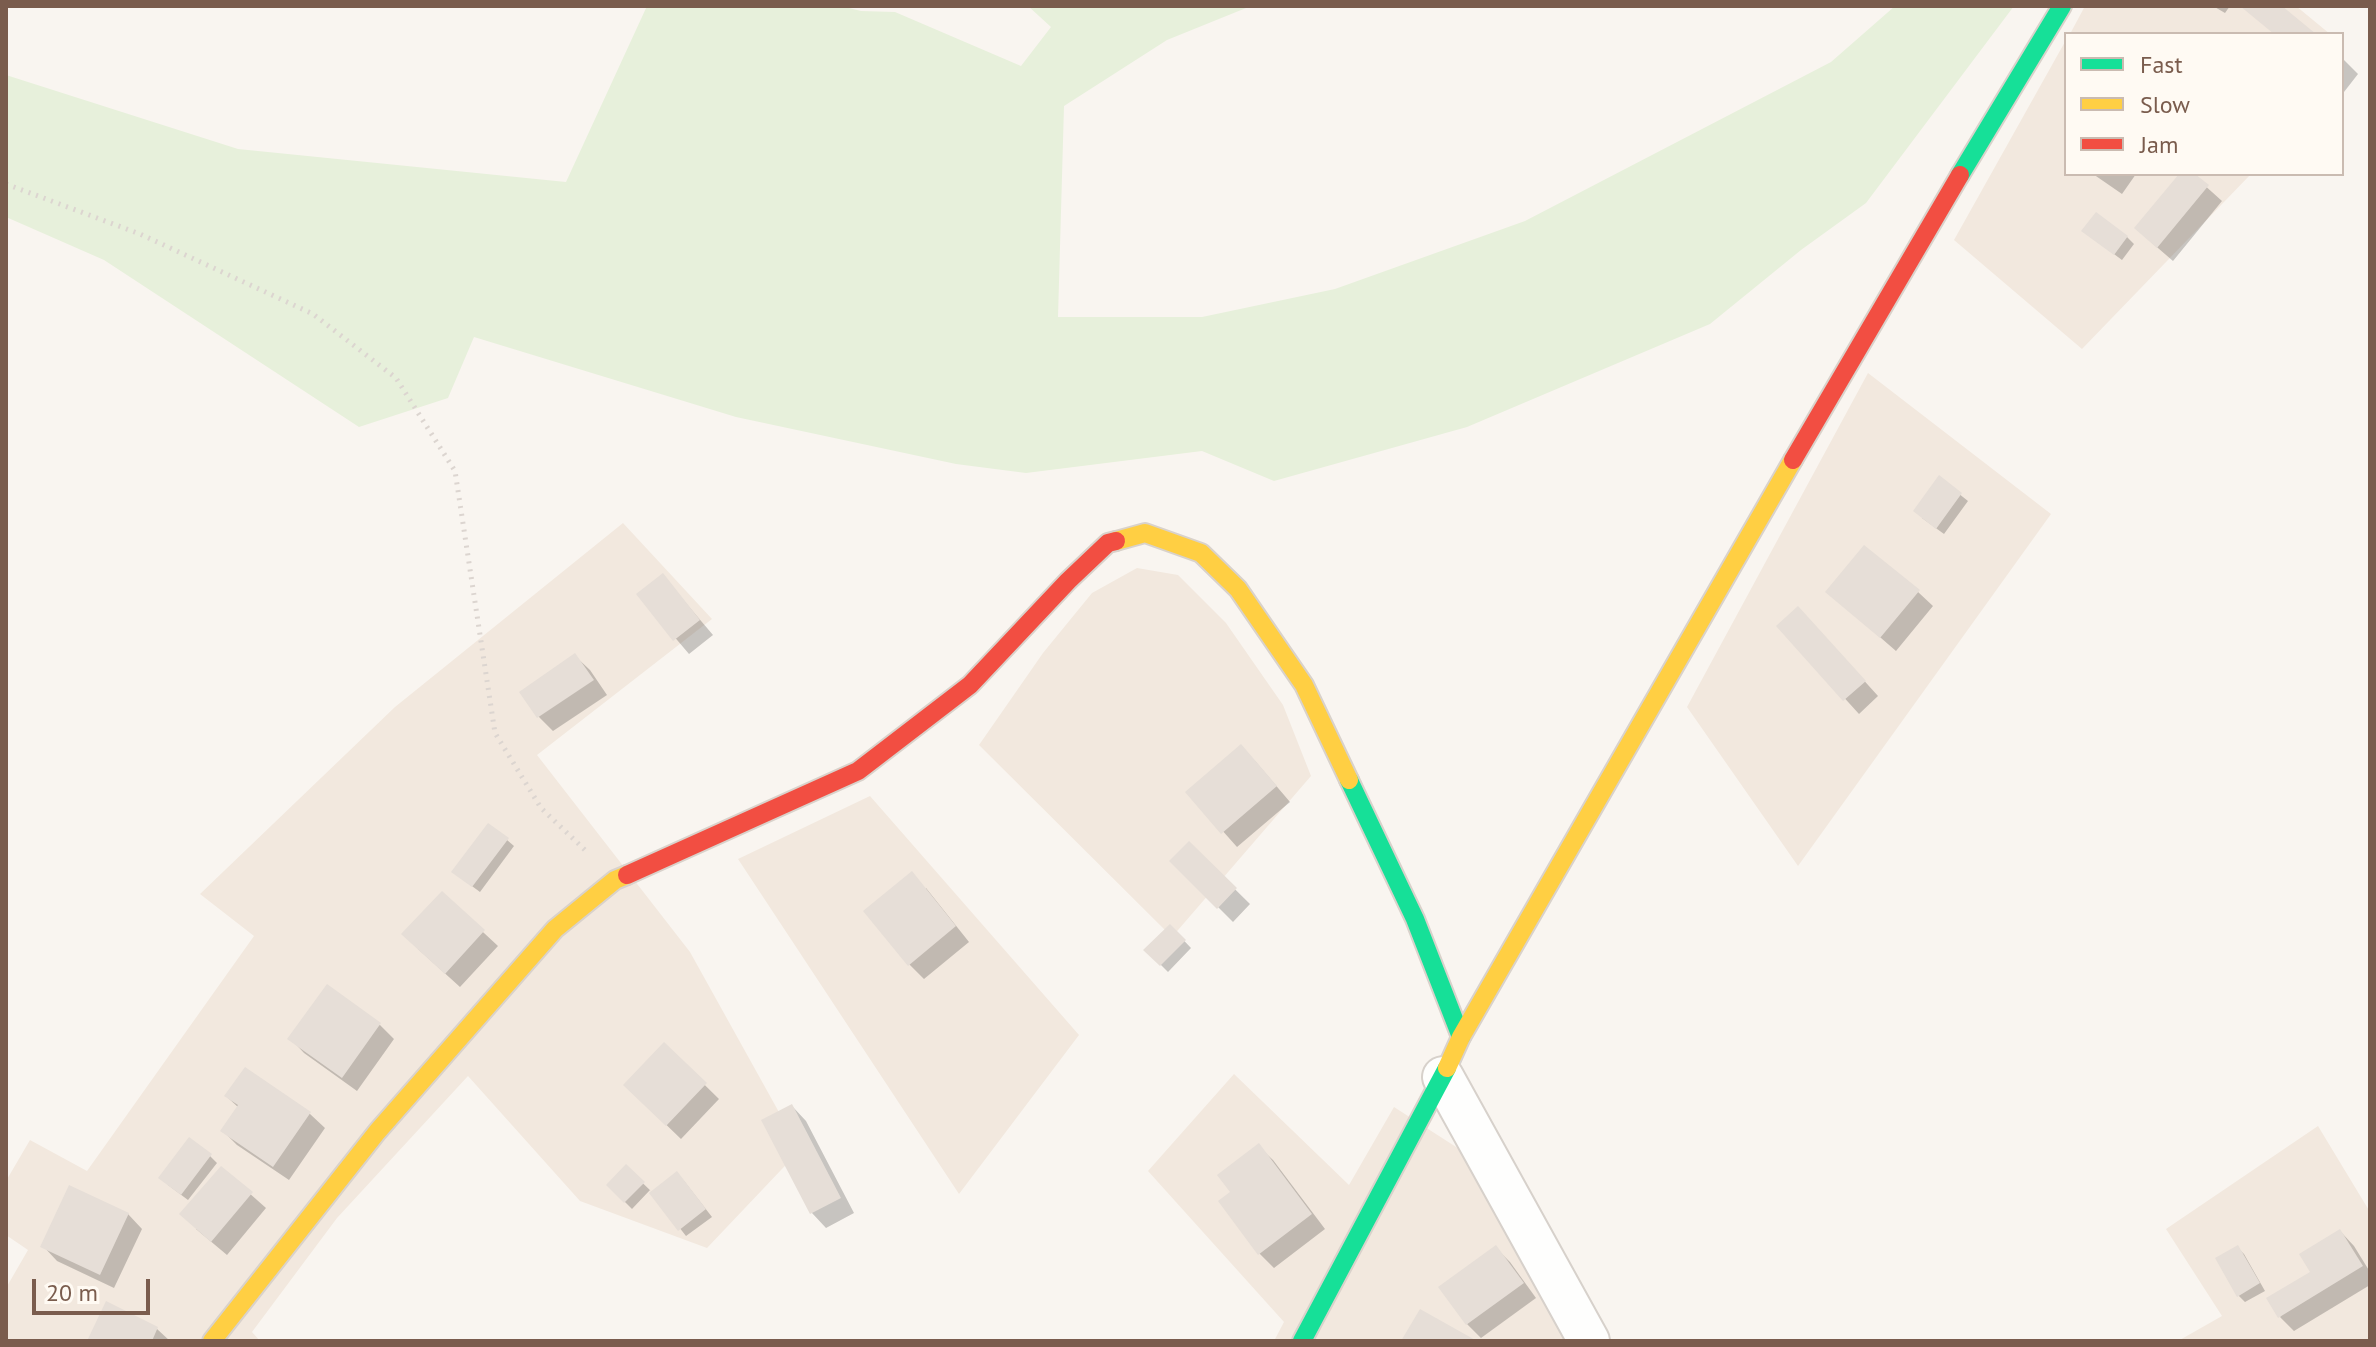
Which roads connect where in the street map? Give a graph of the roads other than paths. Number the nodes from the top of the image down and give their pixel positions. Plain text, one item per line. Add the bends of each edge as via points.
1 (2062, 6) edge
2 (1461, 1037) junction
3 (1443, 1077) junction
4 (212, 1341) edge
5 (1302, 1341) edge
6 (1589, 1341) edge

1 - 2 street via 1912,253
2 - 3 street
2 - 4 street via 1415,919 1304,685 1238,589 1201,553 1145,533 1108,543 970,685 858,771 615,880 555,929 377,1132
3 - 5 street
3 - 6 street

